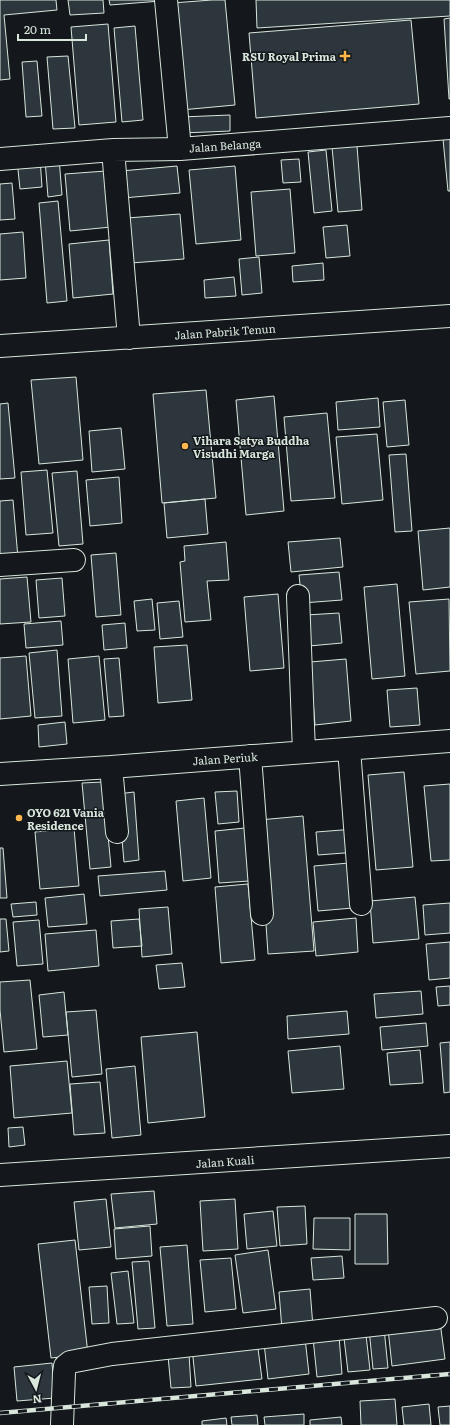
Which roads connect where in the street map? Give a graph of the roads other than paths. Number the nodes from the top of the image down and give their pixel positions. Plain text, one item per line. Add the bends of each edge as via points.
1 (166, 0) edge
2 (450, 128) edge
3 (180, 149) junction
4 (113, 150) junction
5 (0, 159) edge
6 (450, 316) edge
7 (129, 338) junction
8 (0, 346) edge
9 (74, 560) dead end
10 (0, 565) edge
11 (298, 596) dead end
12 (450, 741) edge
13 (349, 749) junction
14 (304, 752) junction
15 (250, 756) junction
16 (111, 767) junction
17 (0, 774) edge
18 (117, 832) dead end
19 (361, 904) dead end
20 (262, 914) dead end
21 (450, 1146) edge
22 (0, 1175) edge
23 (436, 1318) dead end
24 (62, 1425) edge

1 - 3 street
2 - 3 street, Jalan Belanga
3 - 4 street, Jalan Belanga
4 - 5 street, Jalan Belanga
4 - 7 street
6 - 7 street, Jalan Pabrik Tenun
7 - 8 street, Jalan Pabrik Tenun
9 - 10 street
11 - 14 street
12 - 13 street, Jalan Periuk
13 - 14 street, Jalan Periuk
13 - 19 street
14 - 15 street, Jalan Periuk
15 - 16 street, Jalan Periuk
15 - 20 street
16 - 17 street, Jalan Periuk
16 - 18 street
21 - 22 street, Jalan Kuali
23 - 24 street via 112,1354 70,1362 65,1366 64,1373

